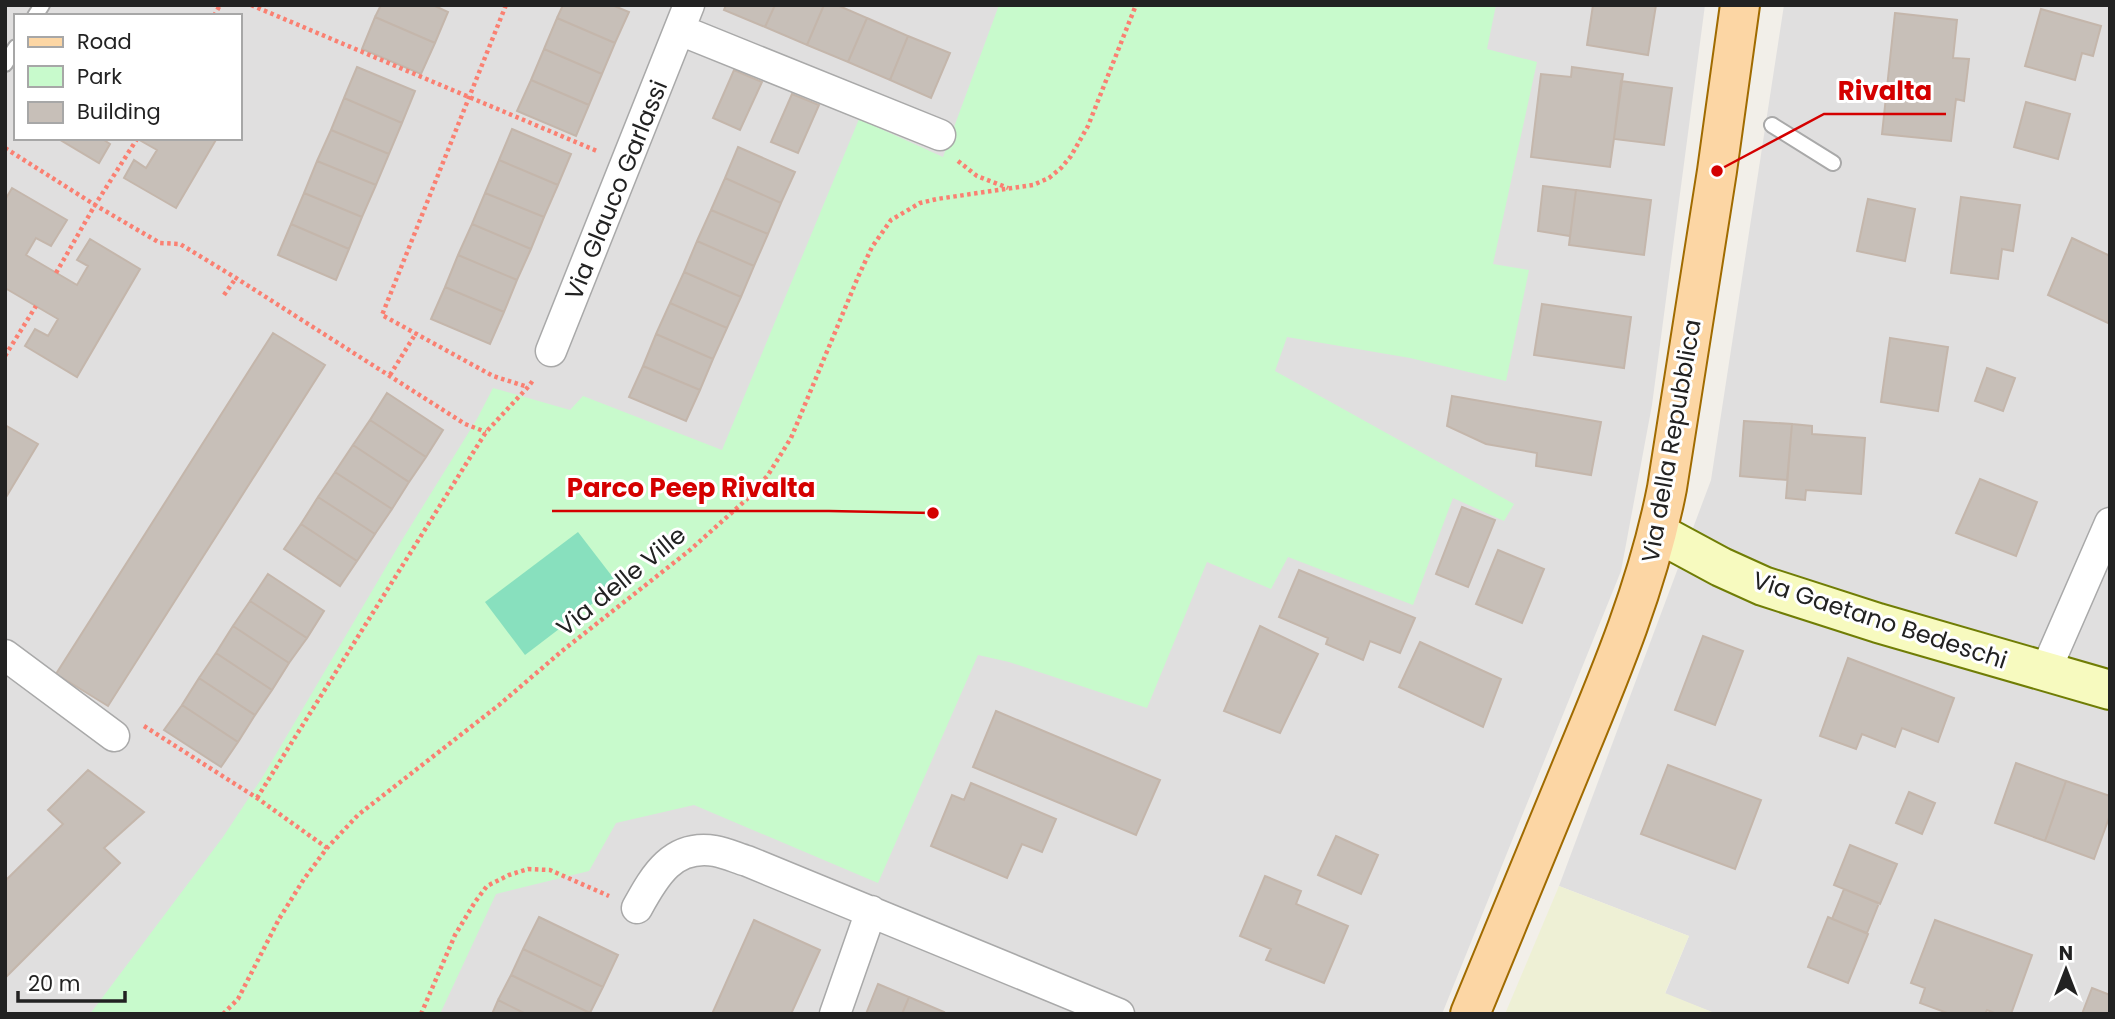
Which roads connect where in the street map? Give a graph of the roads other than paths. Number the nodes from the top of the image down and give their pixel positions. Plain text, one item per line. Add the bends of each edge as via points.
1 (1740, 5) edge
2 (684, 17) edge
3 (1772, 125) dead end
4 (940, 135) road end
5 (1833, 163) dead end
6 (551, 351) road end
7 (2110, 523) edge
8 (1658, 533) junction
9 (5, 654) edge
10 (2045, 672) junction
11 (2110, 690) edge
12 (114, 736) road end
13 (637, 908) road end
14 (871, 911) junction
15 (835, 1014) edge
16 (1119, 1014) edge
17 (1470, 1014) edge

1 - 8 main road, Via della Repubblica
2 - 4 street, Via Glauco Garlassi
2 - 6 street, Via Glauco Garlassi
3 - 5 lane
7 - 10 street
8 - 10 street, Via Gaetano Bedeschi via 1763,586
8 - 17 main road, Via della Repubblica via 1619,654
9 - 12 street
10 - 11 street, Via Gaetano Bedeschi
13 - 14 street via 668,863 698,850 747,861
14 - 15 street
14 - 16 street

